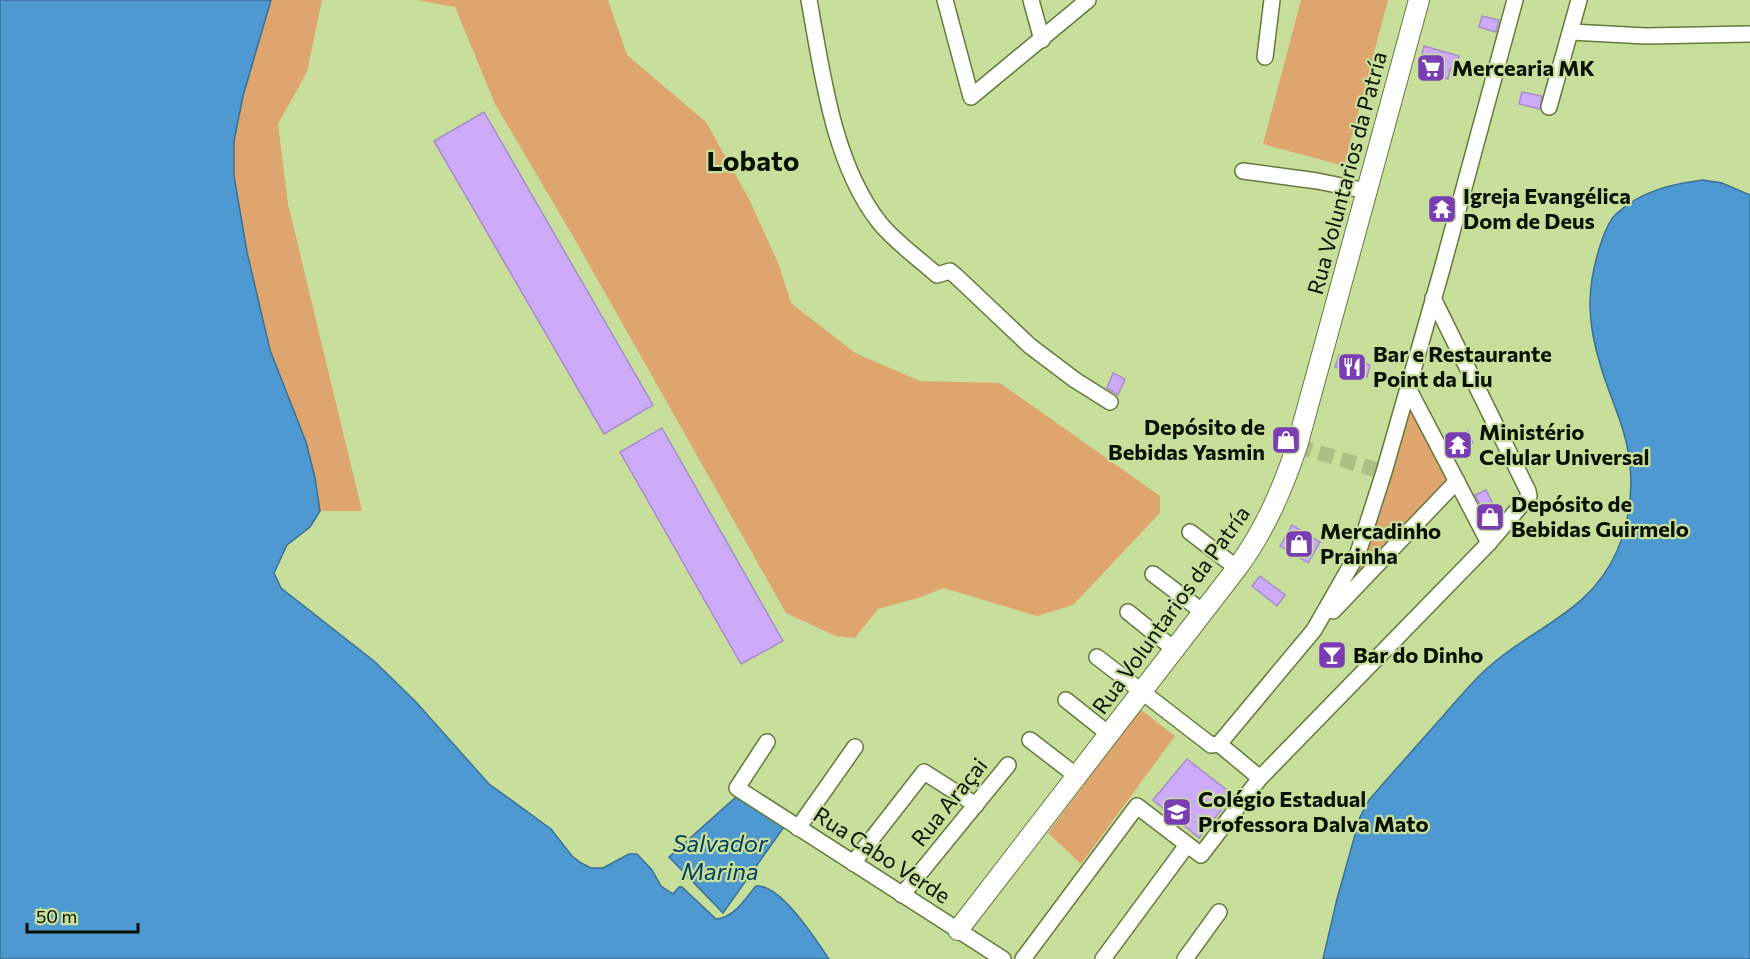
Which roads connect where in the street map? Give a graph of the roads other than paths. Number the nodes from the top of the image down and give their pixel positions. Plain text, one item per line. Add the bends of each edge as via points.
1 (808, 0) edge
2 (945, 0) edge
3 (1031, 0) edge
4 (1088, 0) edge
5 (1272, 0) edge
6 (1419, 0) edge
7 (1515, 0) edge
8 (1579, 0) edge
9 (1571, 32) junction
10 (1750, 34) edge
11 (1042, 40) junction
12 (1265, 57) dead end
13 (1549, 107) dead end
14 (1243, 171) dead end
15 (1367, 191) junction
16 (1433, 298) junction
17 (1408, 388) junction
18 (1110, 402) dead end
19 (1457, 481) junction
20 (1190, 532) dead end
21 (1489, 543) junction
22 (1237, 568) junction
23 (1153, 574) dead end
24 (1128, 612) dead end
25 (1203, 612) junction
26 (1314, 630) junction
27 (1174, 649) junction
28 (1097, 657) dead end
29 (1142, 692) junction
30 (1066, 700) dead end
31 (1110, 735) junction
32 (1030, 740) dead end
33 (767, 742) dead end
34 (1219, 744) junction
35 (855, 747) dead end
36 (1008, 765) dead end
37 (1078, 777) junction
38 (1260, 778) junction
39 (976, 805) junction
40 (798, 828) junction
41 (1187, 845) junction
42 (853, 863) junction
43 (902, 895) junction
44 (1219, 912) dead end
45 (958, 930) junction
46 (1003, 959) edge
47 (1023, 959) edge
48 (1103, 959) edge
49 (1185, 959) edge

1 - 18 street via 830,111 847,164 880,223 937,275 950,272 956,276 1030,346
2 - 11 street via 971,97
3 - 11 street
4 - 11 street
5 - 12 street
6 - 15 street, Rua Voluntarios da Patría
7 - 16 street
8 - 9 street
9 - 10 street via 1646,36
9 - 13 street
14 - 15 street
15 - 22 street, Rua Voluntarios da Patría via 1283,487 1266,525
16 - 17 street
16 - 21 street via 1529,494
17 - 19 street
17 - 26 street via 1358,553
19 - 21 street
19 - 26 street
20 - 22 street
21 - 38 street
22 - 25 street, Rua Voluntarios da Patría
23 - 25 street
24 - 27 street
25 - 27 street, Rua Voluntarios da Patría
26 - 34 street
27 - 29 street, Rua Voluntarios da Patría
28 - 29 street
29 - 31 street, Rua Voluntarios da Patría
29 - 34 street via 1211,744
30 - 31 street
31 - 37 street, Rua Voluntarios da Patría
32 - 37 street
33 - 40 street, Rua Cabo Verde via 737,788
34 - 38 street
35 - 40 street
36 - 39 street, Rua Araçai
37 - 45 street, Rua Voluntarios da Patría
38 - 41 street via 1201,855
39 - 42 street via 924,772
39 - 43 street, Rua Araçai
40 - 42 street, Rua Cabo Verde
41 - 47 street via 1137,806
41 - 48 street
42 - 43 street, Rua Cabo Verde
43 - 45 street, Rua Cabo Verde
44 - 49 street
45 - 46 street, Rua Cabo Verde

